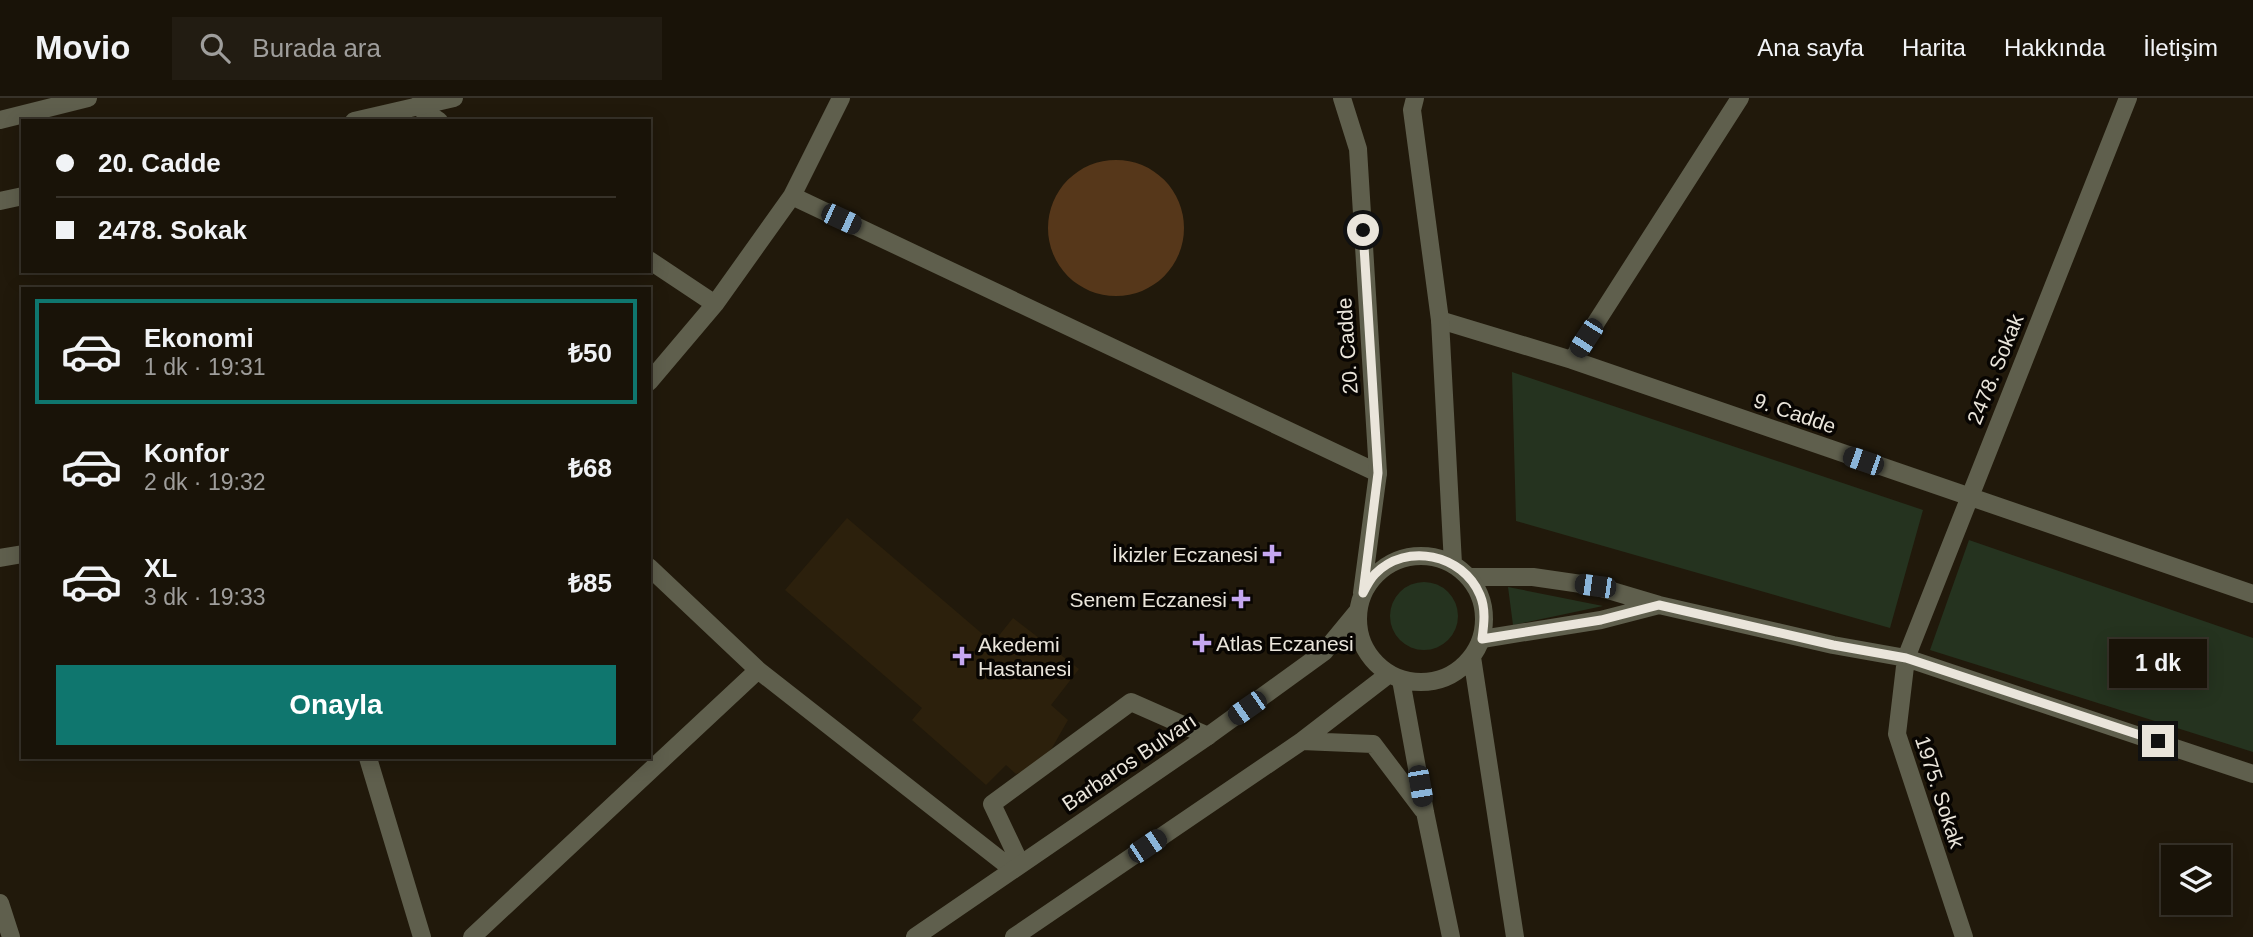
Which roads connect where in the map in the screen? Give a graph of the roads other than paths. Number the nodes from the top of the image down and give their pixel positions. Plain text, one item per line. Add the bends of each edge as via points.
1 (88, 98) edge
2 (454, 98) edge
3 (841, 98) edge
4 (1342, 98) edge
5 (1415, 98) edge
6 (1740, 98) edge
7 (2128, 98) edge
8 (417, 106) junction
9 (362, 119) edge
10 (436, 119) edge
11 (0, 120) edge
12 (21, 196) edge
13 (792, 196) junction
14 (0, 201) edge
15 (651, 261) edge
16 (715, 304) junction
17 (1440, 320) junction
18 (1572, 360) junction
19 (651, 380) edge
20 (1378, 473) junction
21 (1968, 497) junction
22 (21, 554) edge
23 (0, 558) edge
24 (1453, 564) junction
25 (651, 570) edge
26 (1469, 578) junction
27 (1363, 593) junction
28 (2253, 594) edge
29 (1659, 605) junction
30 (1357, 612) junction
31 (1482, 639) junction
32 (1472, 657) junction
33 (1906, 658) junction
34 (758, 670) junction
35 (1395, 677) junction
36 (1208, 736) junction
37 (1302, 741) junction
38 (368, 759) edge
39 (2253, 774) edge
40 (1424, 812) junction
41 (1016, 866) junction
42 (0, 904) edge
43 (11, 937) edge
44 (422, 937) edge
45 (472, 937) edge
46 (915, 937) edge
47 (1014, 937) edge
48 (1451, 937) edge
49 (1516, 937) edge
50 (1964, 937) edge

1 - 11 street
2 - 8 street
3 - 13 street
4 - 20 street, 20. Cadde via 1358,149
5 - 17 street via 1412,110
6 - 18 street
7 - 21 street, 2478. Sokak
8 - 9 street
8 - 10 street
12 - 14 street
13 - 16 street
13 - 20 street
15 - 16 street
16 - 19 street
17 - 18 street, 9. Cadde
17 - 24 street
18 - 21 street, 9. Cadde
20 - 27 street, 20. Cadde
21 - 28 street, 9. Cadde
21 - 33 street, 2478. Sokak
22 - 23 street
24 - 26 street
24 - 27 street via 1433,556 1391,562 1374,575
25 - 34 street
26 - 29 street via 1533,577 1595,586
26 - 31 street via 1481,596 1485,617
27 - 30 street
29 - 31 street via 1601,620
29 - 33 street
30 - 35 street via 1367,652
30 - 36 street, Barbaros Bulvarı via 1324,652
31 - 32 street
32 - 35 street via 1457,671 1429,683
32 - 49 street
33 - 39 street
33 - 50 street, 1975. Sokak via 1897,734
34 - 41 street
34 - 45 street
35 - 37 street
35 - 40 street
36 - 41 street, Barbaros Bulvarı
36 - 41 street via 1131,702 992,804
37 - 40 street via 1373,744
37 - 47 street
38 - 44 street
40 - 48 street
41 - 46 street, Barbaros Bulvarı
42 - 43 street

